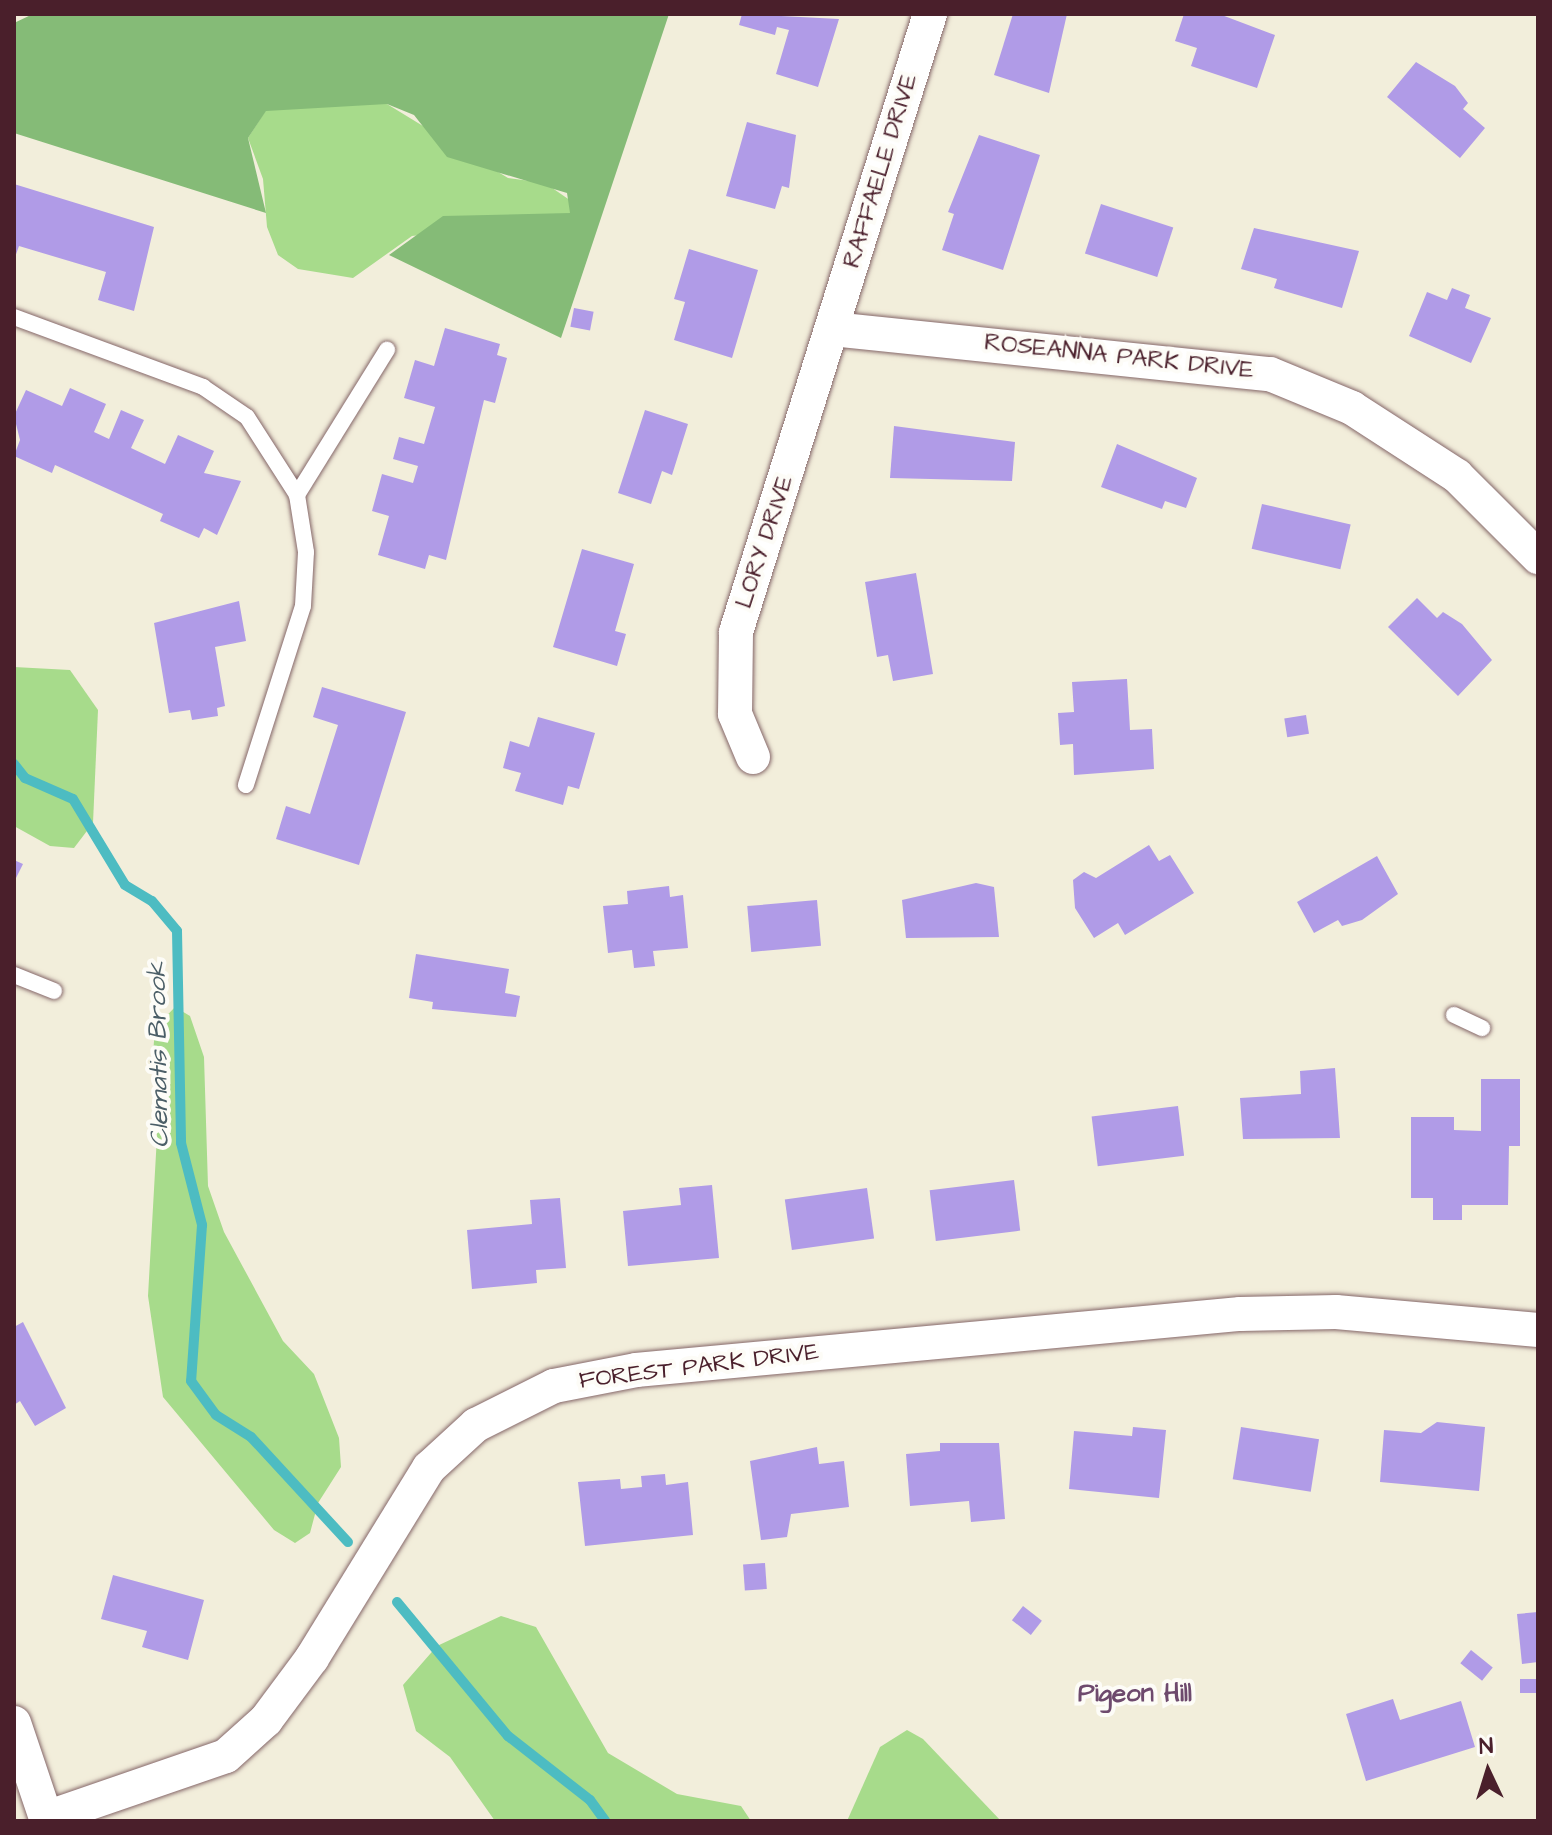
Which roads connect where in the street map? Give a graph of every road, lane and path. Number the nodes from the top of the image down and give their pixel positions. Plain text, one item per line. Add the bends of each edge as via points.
1 (930, 14) edge
2 (14, 317) edge
3 (832, 329) junction
4 (387, 350) dead end
5 (297, 495) junction
6 (1538, 557) edge
7 (753, 757) dead end
8 (246, 785) dead end
9 (14, 975) edge
10 (54, 991) dead end
11 (1454, 1015) dead end
12 (1482, 1028) dead end
13 (1538, 1330) edge
14 (14, 1723) edge
15 (46, 1820) edge

1 - 3 street, RAFFAELE DRIVE
2 - 5 lane via 203,387 247,417
3 - 6 street, ROSEANNA PARK DRIVE via 1270,374 1352,408 1457,476
3 - 7 street, LORY DRIVE via 736,632 735,714
4 - 5 lane
5 - 8 lane via 306,552 303,606
9 - 10 lane
11 - 12 lane
13 - 15 street, FOREST PARK DRIVE via 1336,1312 1240,1314 636,1370 554,1386 476,1425 429,1468 312,1658 266,1720 226,1756
14 - 15 street

